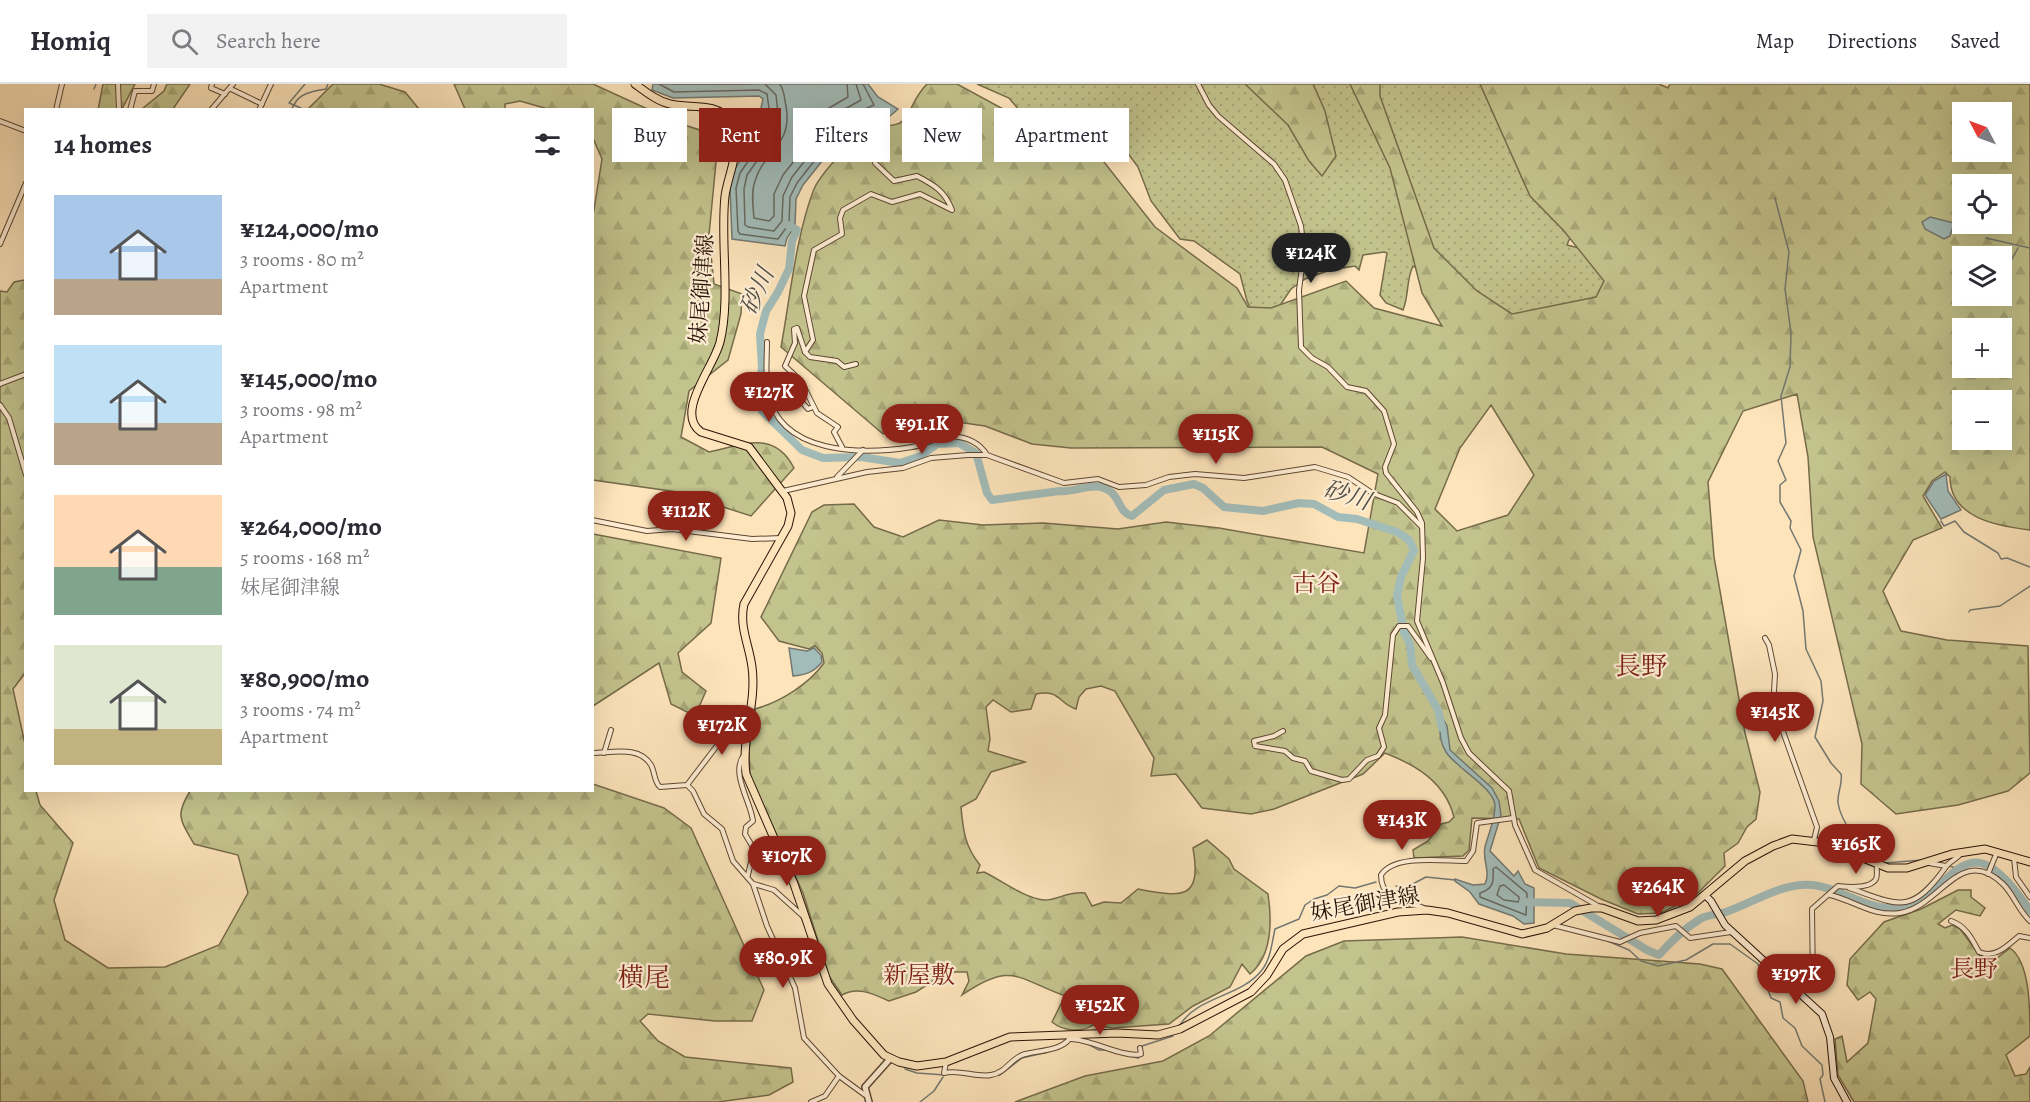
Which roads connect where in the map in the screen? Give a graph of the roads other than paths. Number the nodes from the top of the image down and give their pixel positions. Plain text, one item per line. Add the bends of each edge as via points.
1 (62, 84) edge
2 (118, 84) edge
3 (154, 84) edge
4 (212, 84) edge
5 (271, 84) edge
6 (635, 84) edge
7 (649, 84) edge
8 (1198, 84) edge
9 (232, 86) edge
10 (646, 92) junction
11 (225, 94) junction
12 (262, 104) junction
13 (56, 108) edge
14 (119, 108) edge
15 (131, 108) edge
16 (213, 108) edge
17 (260, 108) edge
18 (0, 121) edge
19 (24, 130) edge
20 (875, 162) edge
21 (24, 188) edge
22 (0, 244) edge
23 (767, 342) dead end
24 (805, 352) junction
25 (856, 364) dead end
26 (24, 375) edge
27 (767, 376) junction
28 (0, 384) edge
29 (0, 405) edge
30 (814, 407) junction
31 (842, 447) junction
32 (862, 451) junction
33 (987, 455) junction
34 (24, 468) edge
35 (836, 478) junction
36 (783, 491) junction
37 (594, 520) edge
38 (1422, 527) junction
39 (782, 538) junction
40 (1765, 638) dead end
41 (1431, 658) junction
42 (748, 717) junction
43 (611, 730) dead end
44 (1282, 730) dead end
45 (594, 753) edge
46 (604, 753) junction
47 (744, 755) junction
48 (687, 785) junction
49 (1513, 818) junction
50 (1814, 840) junction
51 (1997, 851) junction
52 (1963, 852) junction
53 (2013, 855) junction
54 (1928, 862) junction
55 (2030, 862) edge
56 (1877, 864) junction
57 (1946, 866) junction
58 (1988, 873) junction
59 (748, 875) junction
60 (753, 884) junction
61 (1848, 888) junction
62 (1705, 895) junction
63 (1830, 895) junction
64 (2030, 897) edge
65 (1602, 908) junction
66 (1427, 910) junction
67 (806, 919) junction
68 (1951, 921) dead end
69 (2030, 921) edge
70 (1553, 925) junction
71 (1732, 932) junction
72 (2030, 938) edge
73 (1775, 972) junction
74 (1071, 1037) junction
75 (1140, 1048) dead end
76 (890, 1059) junction
77 (946, 1062) junction
78 (839, 1076) junction
79 (866, 1095) junction
80 (811, 1102) edge
81 (869, 1102) edge
82 (1847, 1102) edge

1 - 13 street
2 - 14 street
3 - 15 street via 152,91 135,91
4 - 11 street via 211,88
5 - 12 street
6 - 10 main road, 妹尾御津線
7 - 10 street
8 - 38 street via 1218,116 1274,164 1285,180 1301,226 1304,252 1299,290 1301,347 1347,387 1366,391 1384,411 1394,444 1386,473 1417,512
9 - 11 street
9 - 12 street
10 - 36 main road, 妹尾御津線 via 669,104 719,111 735,132 725,197 721,338 691,417 701,432 749,447
11 - 16 street
12 - 17 street
18 - 19 street
20 - 24 street via 894,181 917,176 939,188 952,210 920,194 892,202 872,194 843,210 842,234 813,253 804,297 814,335
21 - 22 street
23 - 27 street
24 - 25 street via 844,367
24 - 30 street via 795,328 795,343 785,366 801,381
26 - 28 street
27 - 30 street via 788,386 808,409
27 - 31 street via 772,405 785,425 812,443
29 - 34 street via 9,418
30 - 31 street via 838,427 834,432
31 - 32 street
32 - 33 street via 916,446 951,436 974,442
32 - 35 street
33 - 35 street via 942,456 903,468
33 - 38 street via 1056,481 1098,479 1119,487 1195,474 1244,478 1316,467 1348,477 1372,493 1398,503
35 - 36 street
36 - 39 main road, 妹尾御津線 via 791,513
37 - 39 street via 647,531 672,529 752,539
38 - 41 street via 1423,558 1416,614
39 - 42 main road, 妹尾御津線 via 744,604 741,625 753,671
40 - 50 street via 1775,674 1781,726 1817,827
41 - 44 street via 1416,636 1402,625 1393,635 1385,715 1379,729 1384,747 1349,779 1311,771 1305,761 1285,751 1255,746 1254,741
41 - 49 street via 1461,738 1475,759 1506,786
42 - 47 main road, 妹尾御津線
42 - 48 street via 716,747
43 - 46 street
45 - 46 street
46 - 48 street via 636,753 650,763 660,787
47 - 59 street via 744,796 753,820 745,834 754,849
47 - 67 main road, 妹尾御津線 via 750,786
48 - 59 street via 704,814 722,829 729,854
49 - 65 street via 1535,870
49 - 66 street via 1477,823 1473,850 1466,861 1405,861 1393,863 1383,872 1383,885 1392,898
50 - 56 main road, 妹尾御津線
50 - 62 main road, 妹尾御津線 via 1792,839 1773,846 1732,869
51 - 52 main road, 妹尾御津線
51 - 53 main road, 妹尾御津線
51 - 58 street
52 - 54 main road, 妹尾御津線
52 - 57 street
53 - 55 main road, 妹尾御津線
53 - 64 street via 2016,877
54 - 56 main road, 妹尾御津線 via 1907,868
54 - 57 street
56 - 61 street via 1873,882
57 - 61 street via 1916,897 1900,903 1885,903
58 - 63 street via 1965,871 1929,900 1902,913 1872,912
58 - 69 street via 2004,884
59 - 60 street
60 - 67 street via 774,890
60 - 78 street via 795,988 804,1038
61 - 63 street via 1838,886
62 - 65 main road, 妹尾御津線 via 1683,911 1656,920 1638,921
62 - 71 main road
63 - 73 street via 1811,912 1813,986 1809,988 1785,972
65 - 70 main road, 妹尾御津線 via 1575,911
66 - 70 main road, 妹尾御津線 via 1522,934
66 - 74 main road, 妹尾御津線 via 1389,914 1303,934 1283,949 1251,992 1180,1029 1158,1035
67 - 76 main road, 妹尾御津線 via 828,984 870,1042
68 - 72 street via 1963,927 1983,954 1996,954 2019,936
70 - 71 street via 1622,942 1676,926 1693,938
71 - 73 main road
73 - 82 main road via 1822,1014 1830,1037 1833,1078
74 - 75 street via 1134,1056 1141,1054
74 - 77 main road, 妹尾御津線 via 1010,1037
74 - 77 street via 1059,1046 1024,1055 1005,1070 989,1076 944,1073
76 - 77 main road, 妹尾御津線 via 917,1066
76 - 79 street via 869,1080
78 - 79 street
78 - 80 street via 825,1096
79 - 81 street

